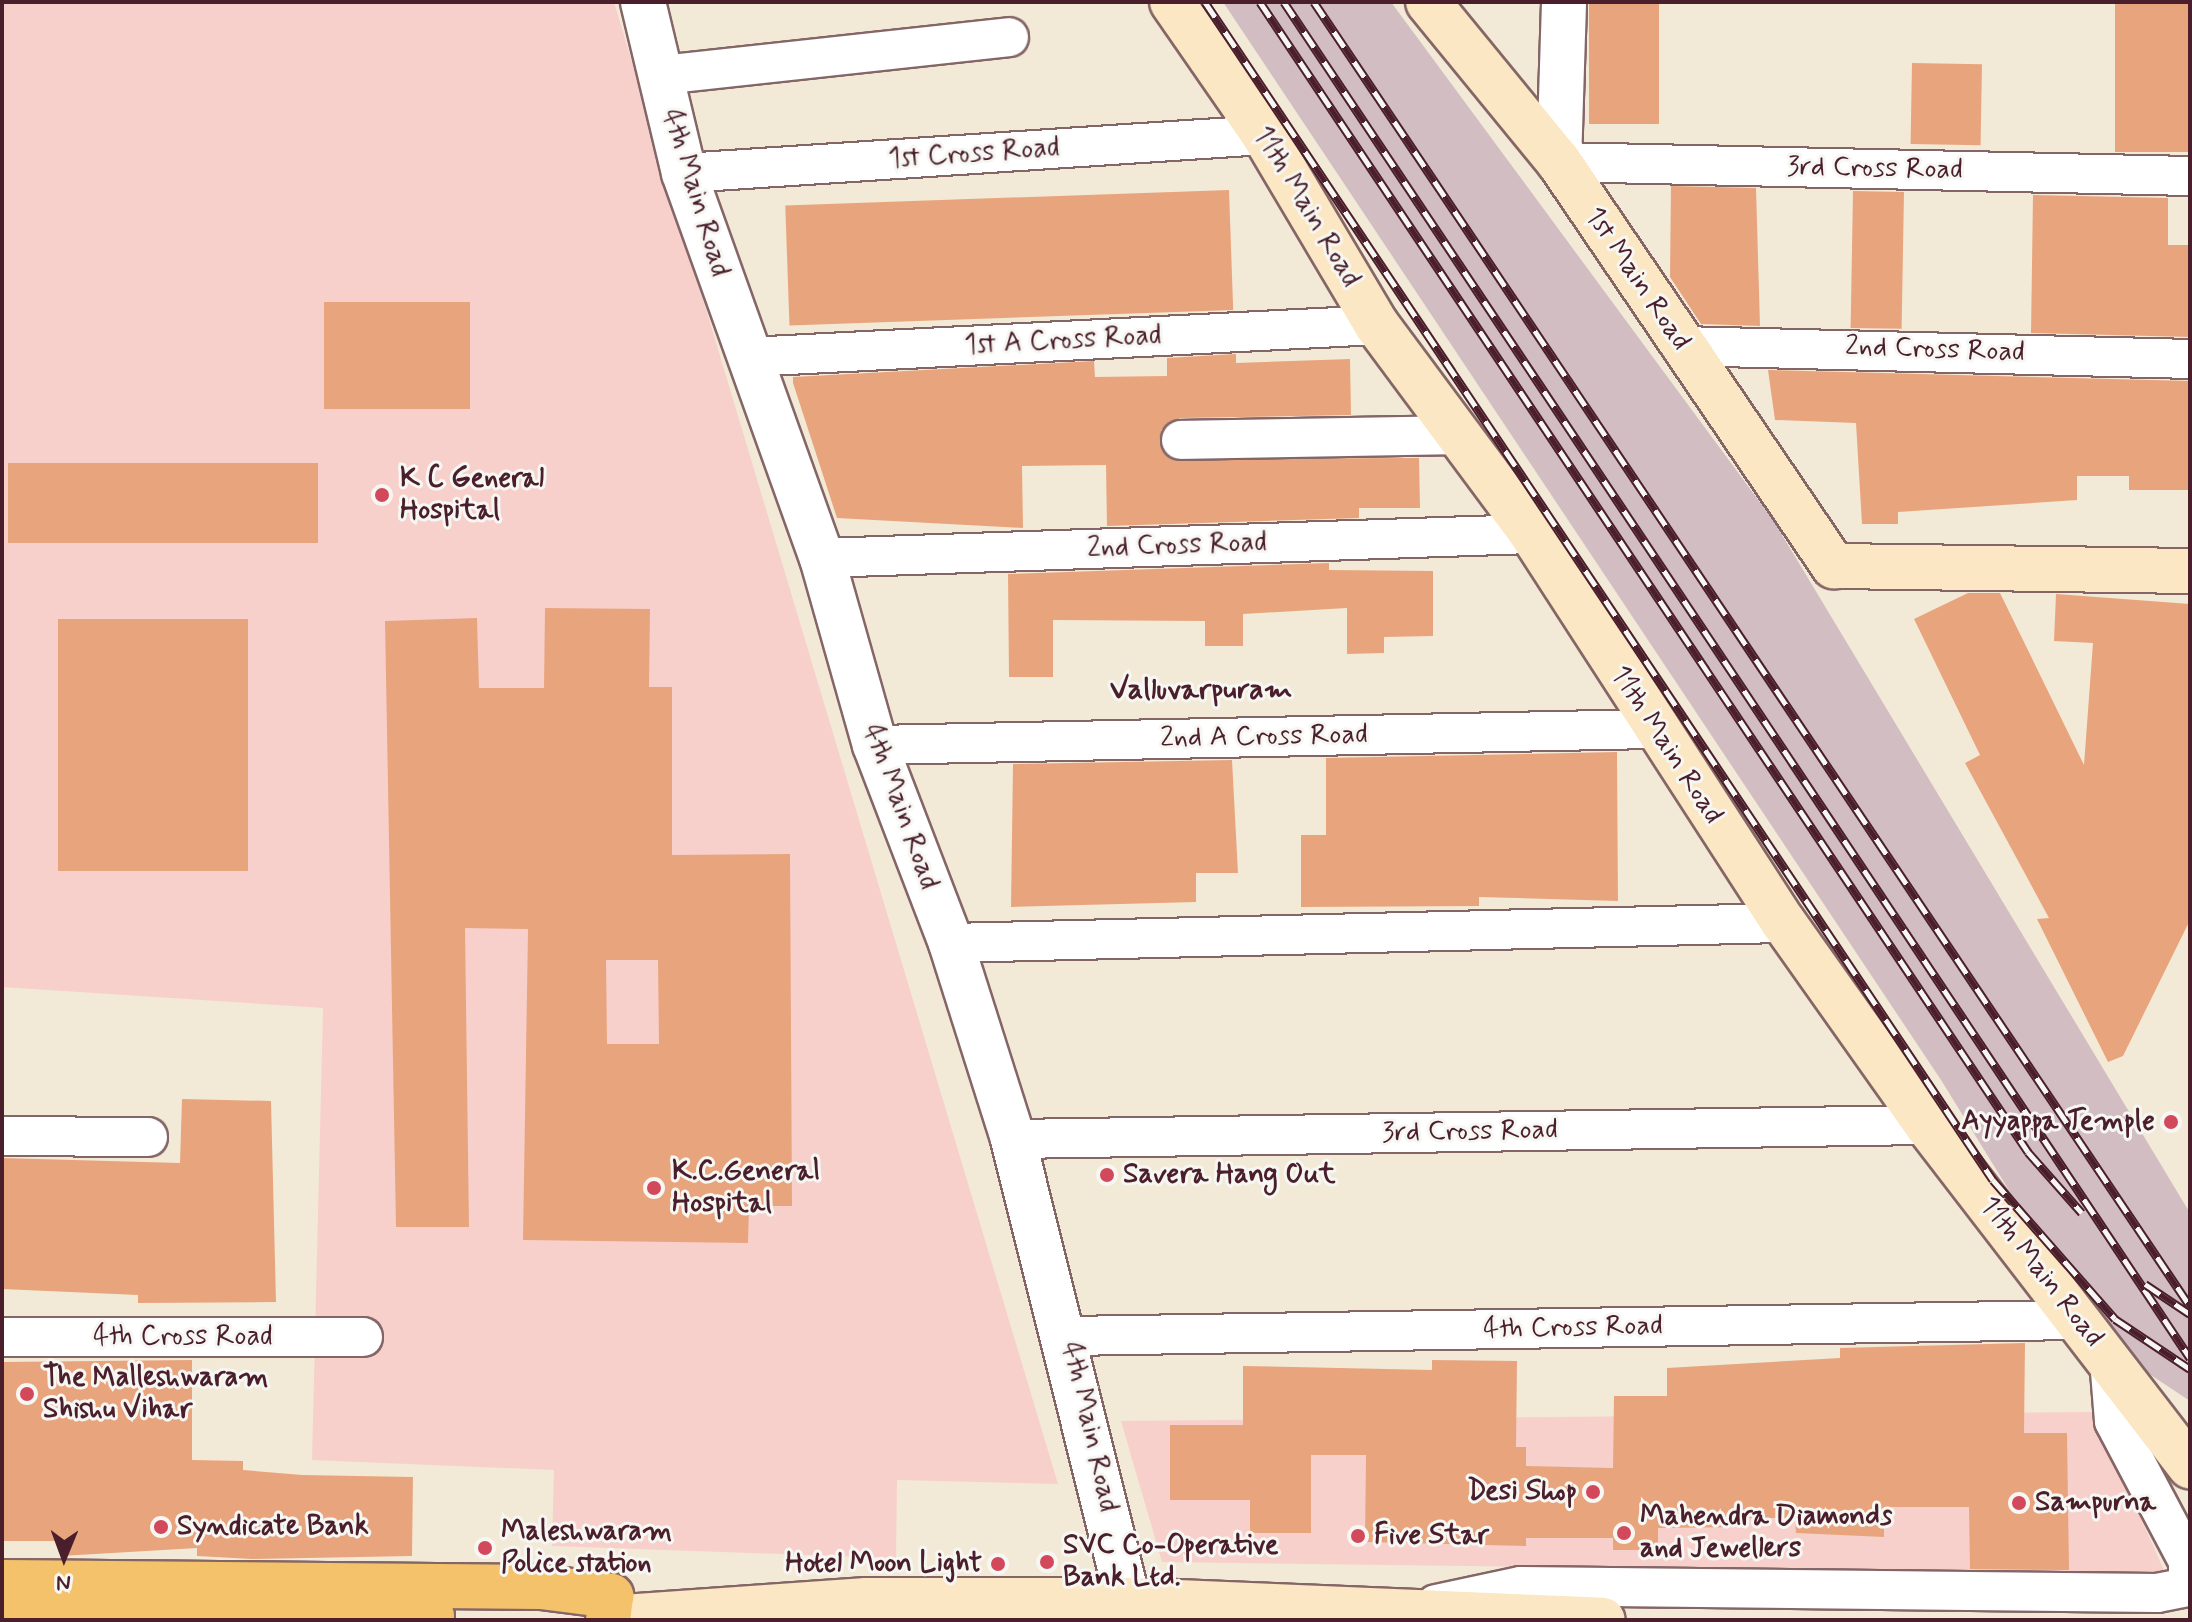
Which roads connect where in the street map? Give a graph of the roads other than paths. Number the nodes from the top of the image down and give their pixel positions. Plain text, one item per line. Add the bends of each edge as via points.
1 (643, 2) edge
2 (1172, 2) edge
3 (1428, 2) edge
4 (1564, 2) edge
5 (1009, 37) dead end
6 (661, 75) junction
7 (1264, 135) junction
8 (1559, 162) junction
9 (684, 173) junction
10 (2190, 176) edge
11 (1377, 325) junction
12 (1681, 346) junction
13 (748, 357) junction
14 (2190, 359) edge
15 (1458, 435) junction
16 (1181, 440) dead end
17 (1532, 534) junction
18 (822, 558) junction
19 (2190, 571) edge
20 (1654, 729) junction
21 (875, 745) junction
22 (1784, 923) junction
23 (951, 943) junction
24 (1927, 1125) junction
25 (2, 1136) edge
26 (148, 1137) dead end
27 (1013, 1139) junction
28 (2079, 1320) junction
29 (1067, 1336) junction
30 (2, 1337) edge
31 (363, 1337) dead end
32 (2109, 1359) junction
33 (2190, 1466) edge
34 (2, 1582) edge
35 (1414, 1608) junction
36 (1132, 1610) edge
37 (609, 1611) edge
38 (2, 1616) edge
39 (1603, 1620) edge

1 - 6 street, 4th Main Road
2 - 7 main road, 11th Main Road
3 - 8 main road, 1st Main Road
4 - 8 street
5 - 6 street
6 - 9 street, 4th Main Road
7 - 9 street, 1st Cross Road
7 - 11 main road, 11th Main Road
8 - 10 street, 3rd Cross Road
8 - 12 main road, 1st Main Road
9 - 13 street, 4th Main Road
11 - 13 street, 1st A Cross Road
11 - 15 main road, 11th Main Road
12 - 14 street, 2nd Cross Road
12 - 19 main road, 1st Main Road via 1834,566
13 - 18 street, 4th Main Road
15 - 16 street
15 - 17 main road, 11th Main Road
17 - 18 street, 2nd Cross Road
17 - 20 main road, 11th Main Road
18 - 21 street, 4th Main Road
20 - 21 street, 2nd A Cross Road
20 - 22 main road, 11th Main Road
21 - 23 street, 4th Main Road
22 - 23 street
22 - 24 main road, 11th Main Road
23 - 27 street, 4th Main Road
24 - 27 street, 3rd Cross Road
24 - 28 main road, 11th Main Road
25 - 26 street
27 - 29 street, 4th Main Road
28 - 29 street, 4th Cross Road
28 - 32 main road, 11th Main Road
29 - 36 street, 4th Main Road
30 - 31 street, 4th Cross Road
32 - 33 main road, 11th Main Road
32 - 35 street via 2114,1421 2188,1561 2188,1587 2157,1593 1521,1586
34 - 37 main road via 541,1587
35 - 36 main road
35 - 39 main road
36 - 37 main road via 866,1600
37 - 38 main road

